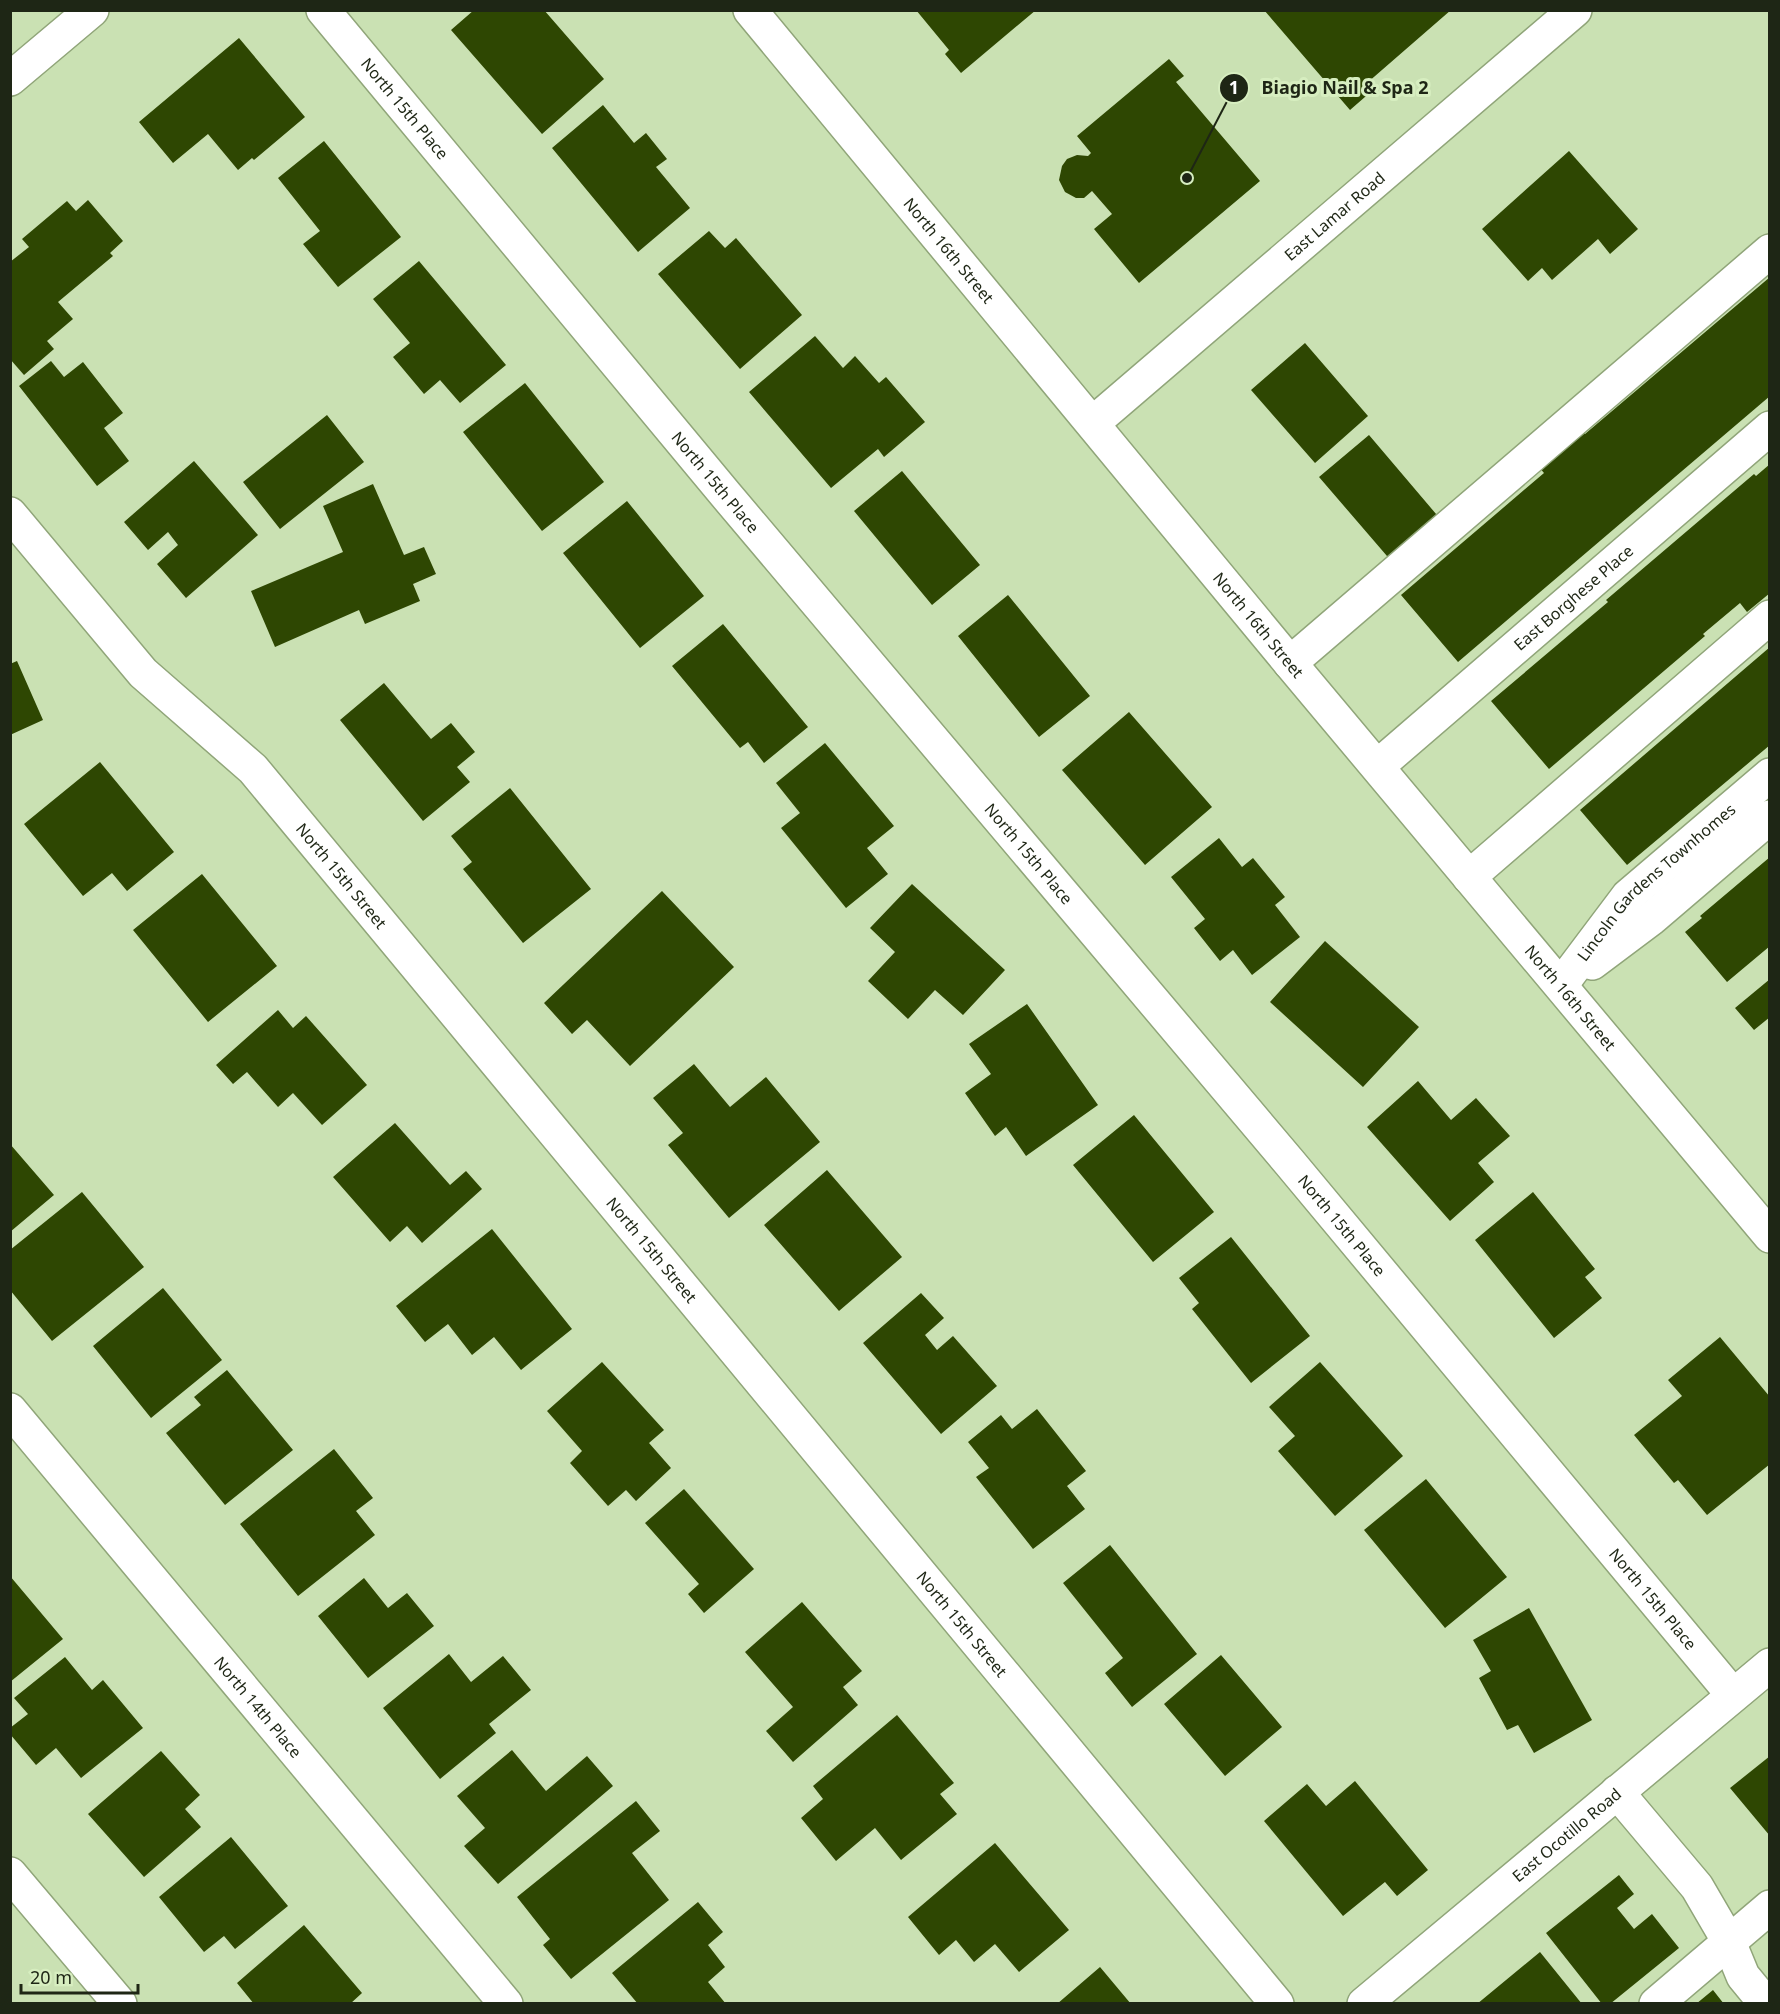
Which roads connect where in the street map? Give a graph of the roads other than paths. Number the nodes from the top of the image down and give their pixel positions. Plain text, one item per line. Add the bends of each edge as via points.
1 (92, 10) edge
2 (323, 10) edge
3 (750, 10) edge
4 (1575, 10) edge
5 (10, 79) edge
6 (1770, 251) edge
7 (1093, 423) junction
8 (1770, 428) edge
9 (10, 514) edge
10 (1770, 617) edge
11 (1290, 663) junction
12 (1378, 766) junction
13 (1770, 775) edge
14 (1770, 817) edge
15 (1469, 877) junction
16 (1561, 986) junction
17 (1770, 1236) edge
18 (10, 1410) edge
19 (1770, 1665) edge
20 (1733, 1695) junction
21 (1617, 1792) junction
22 (10, 1874) edge
23 (1770, 1907) edge
24 (1729, 1942) junction
25 (120, 2004) edge
26 (506, 2004) edge
27 (1277, 2004) edge
28 (1364, 2004) edge
29 (1656, 2004) edge
30 (1766, 2004) edge

1 - 5 street
2 - 20 street, North 15th Place
3 - 7 street, North 16th Street
4 - 7 street, East Lamar Road
6 - 11 street
7 - 11 street, North 16th Street
8 - 12 street, East Borghese Place
9 - 27 street, North 15th Street via 143,674 253,769
10 - 15 street
11 - 12 street, North 16th Street
12 - 15 street, North 16th Street
13 - 16 street, Lincoln Gardens Townhomes via 1628,896
14 - 16 street, Lincoln Gardens Townhomes via 1652,918
15 - 16 street, North 16th Street
16 - 17 street, North 16th Street
18 - 26 street, North 14th Place
19 - 20 street, East Ocotillo Road
20 - 21 street, East Ocotillo Road
21 - 24 street via 1697,1887
21 - 28 street, East Ocotillo Road
22 - 25 street
23 - 24 street
24 - 29 street
24 - 30 street via 1743,1976

